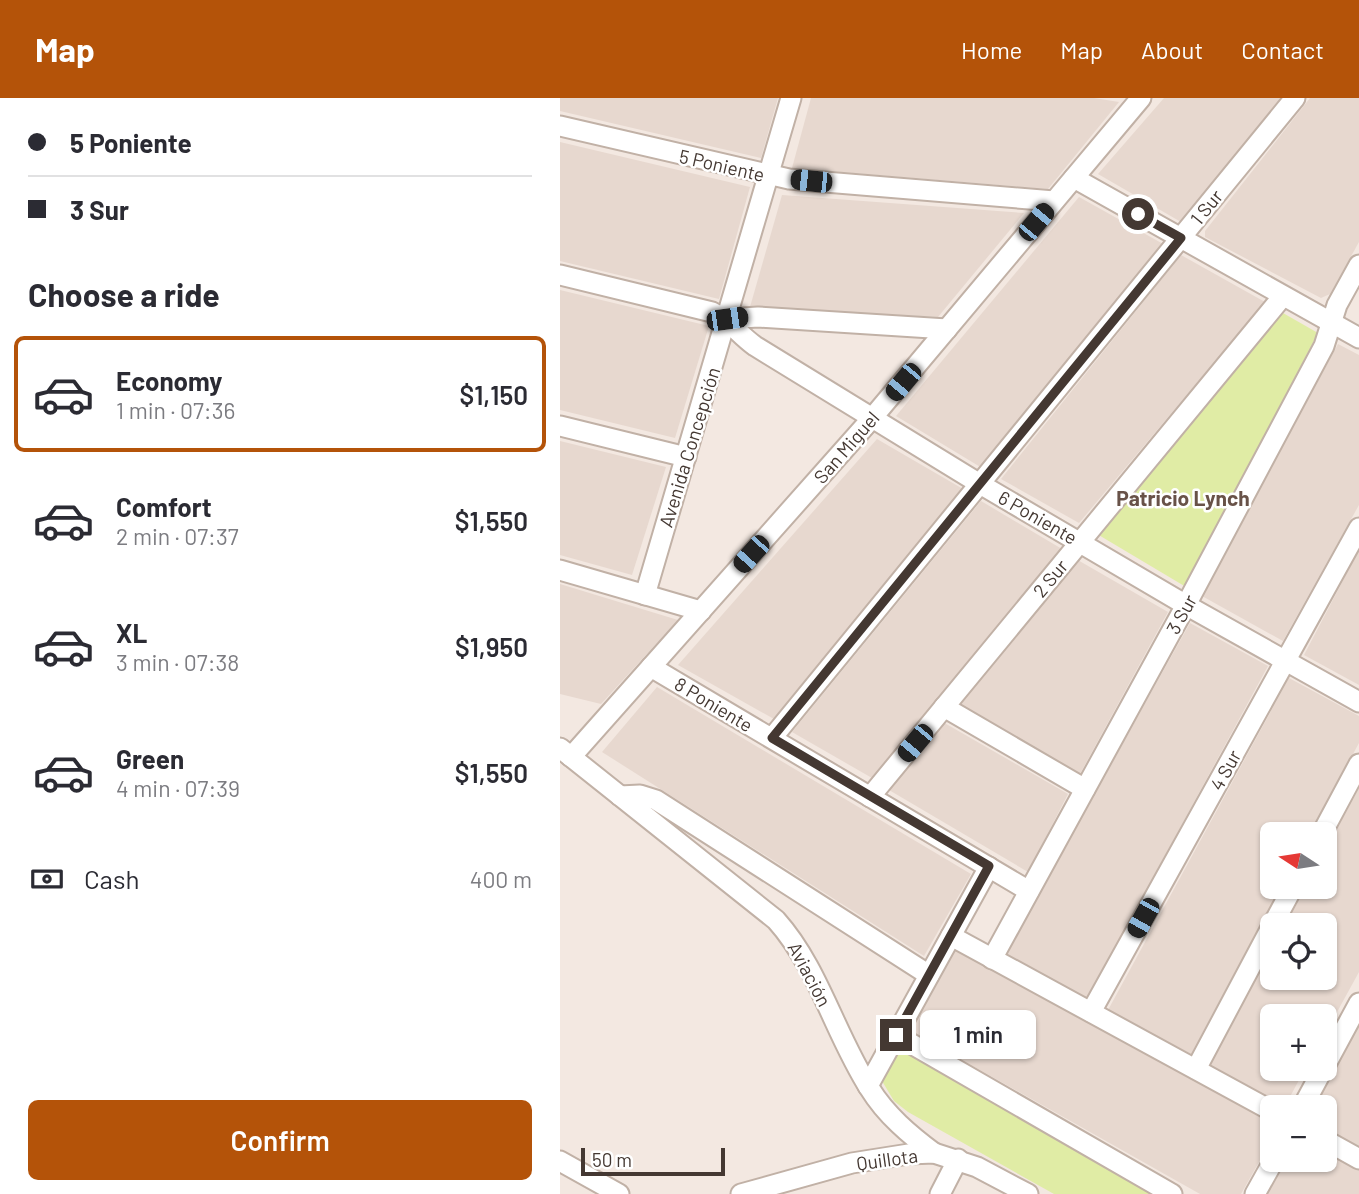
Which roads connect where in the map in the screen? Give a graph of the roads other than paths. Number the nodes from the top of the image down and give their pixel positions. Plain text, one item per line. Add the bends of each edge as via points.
1 (792, 98) edge
2 (1141, 98) edge
3 (1295, 98) edge
4 (560, 126) edge
5 (769, 176) junction
6 (1074, 177) junction
7 (1054, 201) junction
8 (1181, 238) junction
9 (1359, 265) edge
10 (560, 275) edge
11 (1283, 296) junction
12 (727, 319) junction
13 (1331, 323) junction
14 (947, 329) junction
15 (1359, 338) edge
16 (873, 417) junction
17 (560, 426) edge
18 (686, 457) junction
19 (980, 484) junction
20 (1359, 528) edge
21 (1080, 542) junction
22 (560, 570) edge
23 (645, 595) junction
24 (1186, 605) junction
25 (701, 611) junction
26 (1286, 660) junction
27 (651, 667) junction
28 (1359, 702) edge
29 (944, 707) junction
30 (772, 738) junction
31 (566, 753) edge
32 (1359, 764) edge
33 (1085, 789) junction
34 (620, 796) junction
35 (870, 797) junction
36 (1328, 822) edge
37 (989, 866) junction
38 (1029, 891) junction
39 (951, 936) junction
40 (1260, 949) edge
41 (992, 959) junction
42 (929, 975) junction
43 (1359, 1003) edge
44 (1091, 1012) junction
45 (896, 1035) junction
46 (1337, 1044) edge
47 (1196, 1069) junction
48 (868, 1086) junction
49 (1260, 1104) edge
50 (1337, 1147) edge
51 (934, 1153) junction
52 (958, 1159) junction
53 (1359, 1159) edge
54 (560, 1161) edge
55 (1267, 1172) edge
56 (750, 1193) edge
57 (619, 1194) edge
58 (940, 1194) edge
59 (1028, 1194) edge
60 (1172, 1194) edge
61 (1255, 1194) edge

1 - 5 street, Avenida Concepción
2 - 6 street, San Miguel
3 - 8 street, 1 Sur
4 - 5 street, 5 Poniente
5 - 7 street, 5 Poniente
5 - 12 street, Avenida Concepción
6 - 7 street, San Miguel
6 - 8 street
7 - 14 street, San Miguel
8 - 11 street
8 - 19 street, 1 Sur
9 - 13 street, 3 Sur
10 - 12 street, 6 Poniente
11 - 13 street
11 - 21 street, 2 Sur
12 - 14 street, 6 Poniente
12 - 16 street, 6 Poniente via 755,346
12 - 18 street, Avenida Concepción
13 - 15 street
13 - 24 street, 3 Sur via 1324,346
14 - 16 street, San Miguel
16 - 19 street, 6 Poniente
16 - 25 street, San Miguel
17 - 18 street
18 - 23 street, Avenida Concepción
19 - 21 street, 6 Poniente
19 - 30 street, 1 Sur
20 - 26 street, 4 Sur
21 - 24 street, 6 Poniente
21 - 29 street, 2 Sur
22 - 23 street
23 - 25 street
24 - 26 street, 6 Poniente
24 - 33 street, 3 Sur
25 - 27 street, San Miguel
26 - 28 street, 6 Poniente
26 - 44 street, 4 Sur
27 - 30 street, 8 Poniente
27 - 31 street, San Miguel
29 - 33 street
29 - 35 street, 2 Sur
30 - 35 street, 8 Poniente
31 - 34 street, Aviación
32 - 36 street
33 - 38 street, 3 Sur
34 - 42 street via 656,800
34 - 48 street, Aviación via 786,931
35 - 37 street, 8 Poniente
37 - 38 street, 8 Poniente
37 - 39 street
38 - 41 street, 3 Sur
39 - 41 street
39 - 42 street
40 - 47 street
41 - 44 street
42 - 45 street
43 - 46 street
44 - 47 street
45 - 48 street
45 - 60 street
47 - 49 street
48 - 51 street, Aviación via 900,1125
50 - 53 street
51 - 52 street, Quillota
51 - 56 street, Quillota via 852,1163
52 - 58 street
52 - 59 street, Quillota
54 - 57 street
55 - 61 street

